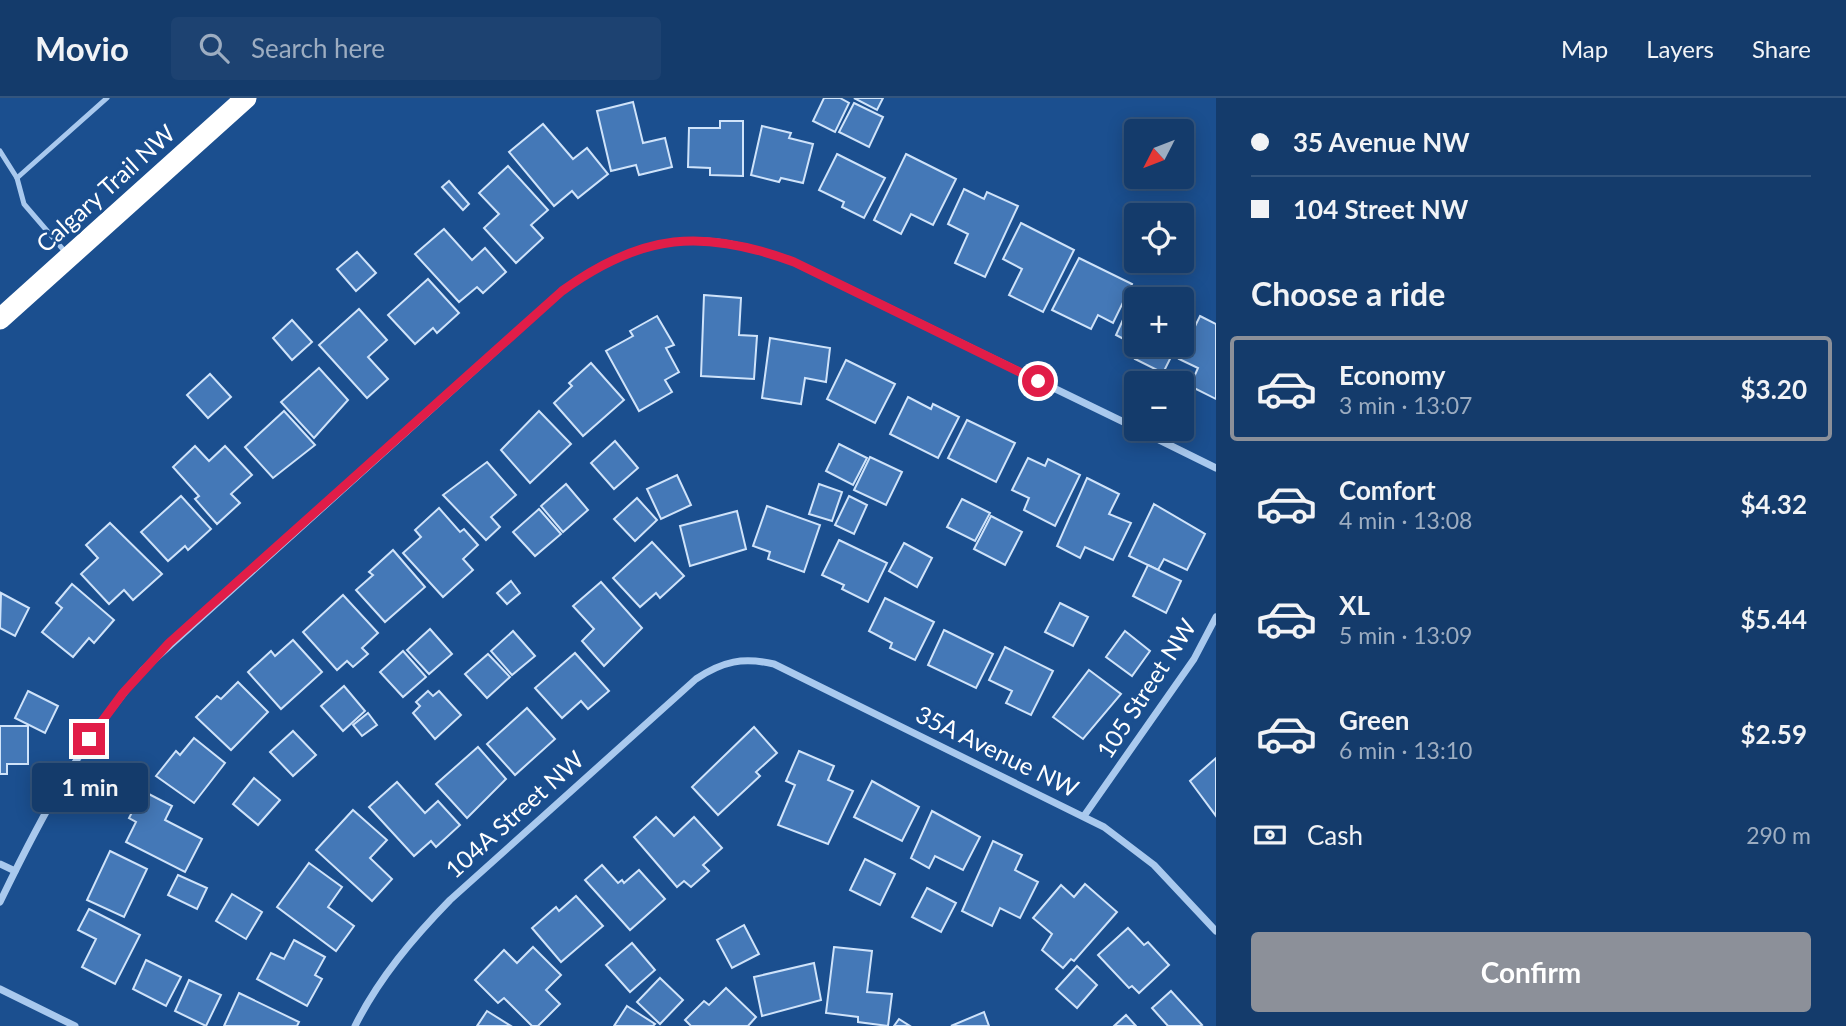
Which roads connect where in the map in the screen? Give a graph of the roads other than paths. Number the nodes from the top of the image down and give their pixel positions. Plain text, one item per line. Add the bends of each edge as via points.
1 (107, 98) edge
2 (246, 98) edge
3 (0, 151) edge
4 (17, 178) junction
5 (69, 256) junction
6 (0, 318) edge
7 (1124, 422) edge
8 (1162, 441) edge
9 (1216, 468) edge
10 (1216, 617) edge
11 (729, 660) joint
12 (1084, 816) junction
13 (0, 864) edge
14 (15, 872) junction
15 (0, 902) edge
16 (1216, 932) edge
17 (0, 989) edge
18 (75, 1026) edge
19 (355, 1026) edge

1 - 4 lane
2 - 5 highway, Calgary Trail NW
3 - 4 lane
4 - 5 lane via 24,204
5 - 6 highway, Calgary Trail NW
7 - 14 street via 794,262 726,242 695,239 660,241 620,255 562,291 169,643 123,693 73,762
8 - 9 street
10 - 12 street, 105 Street NW via 1194,659
11 - 12 street, 35A Avenue NW via 774,664
11 - 19 street, 104A Street NW via 696,679 450,900 391,969
12 - 16 street, 35A Avenue NW via 1154,865
13 - 14 street
14 - 15 street
17 - 18 street

